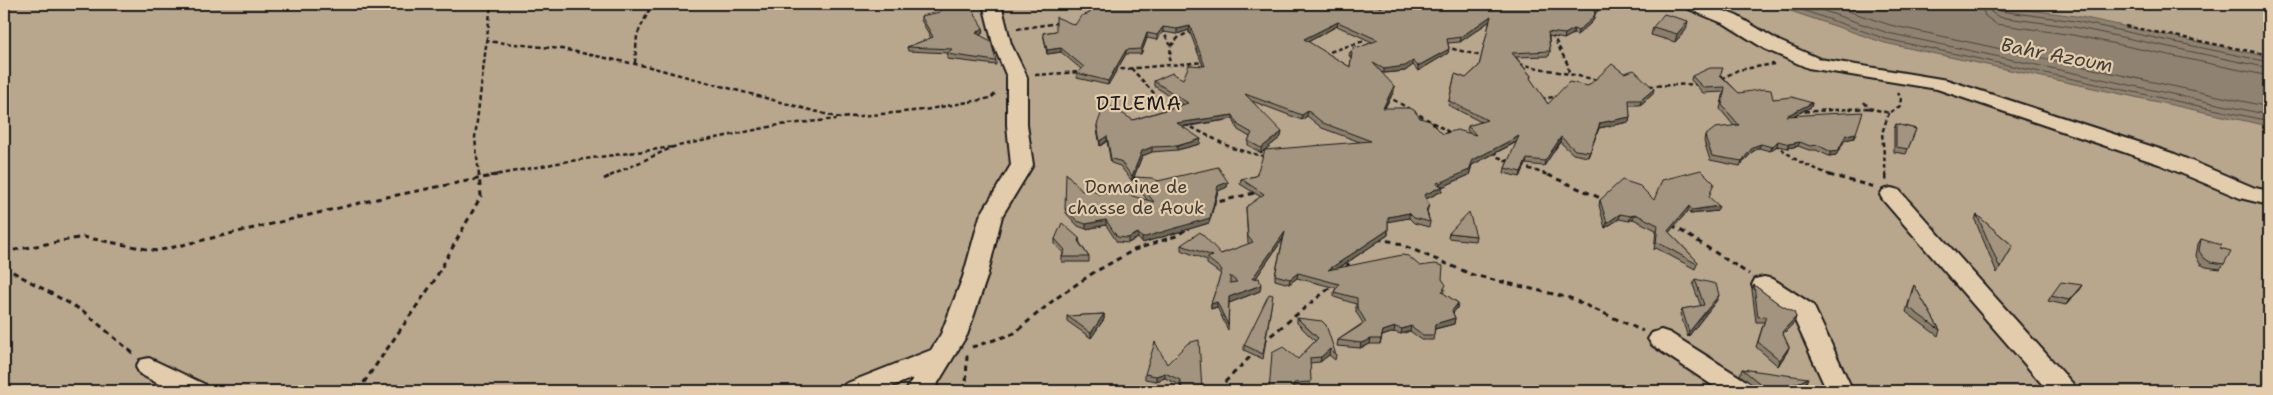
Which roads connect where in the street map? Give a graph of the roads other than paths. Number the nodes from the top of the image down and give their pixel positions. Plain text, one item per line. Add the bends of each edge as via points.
1 (992, 4) edge
2 (1692, 4) edge
3 (1890, 192) road end
4 (2269, 198) edge
5 (1764, 285) road end
6 (1661, 339) road end
7 (940, 357) junction
8 (149, 367) road end
9 (194, 391) edge
10 (855, 391) edge
11 (919, 391) edge
12 (1741, 391) edge
13 (1840, 391) edge
14 (2062, 391) edge

1 - 7 street via 1002,44 1017,77 1017,124 1022,165 991,216 954,335
2 - 4 street via 1731,20 1772,45 1815,64 1940,84 2167,159 2248,193
3 - 14 street
5 - 13 street via 1804,311
6 - 12 street
7 - 10 street
7 - 11 street
8 - 9 street

